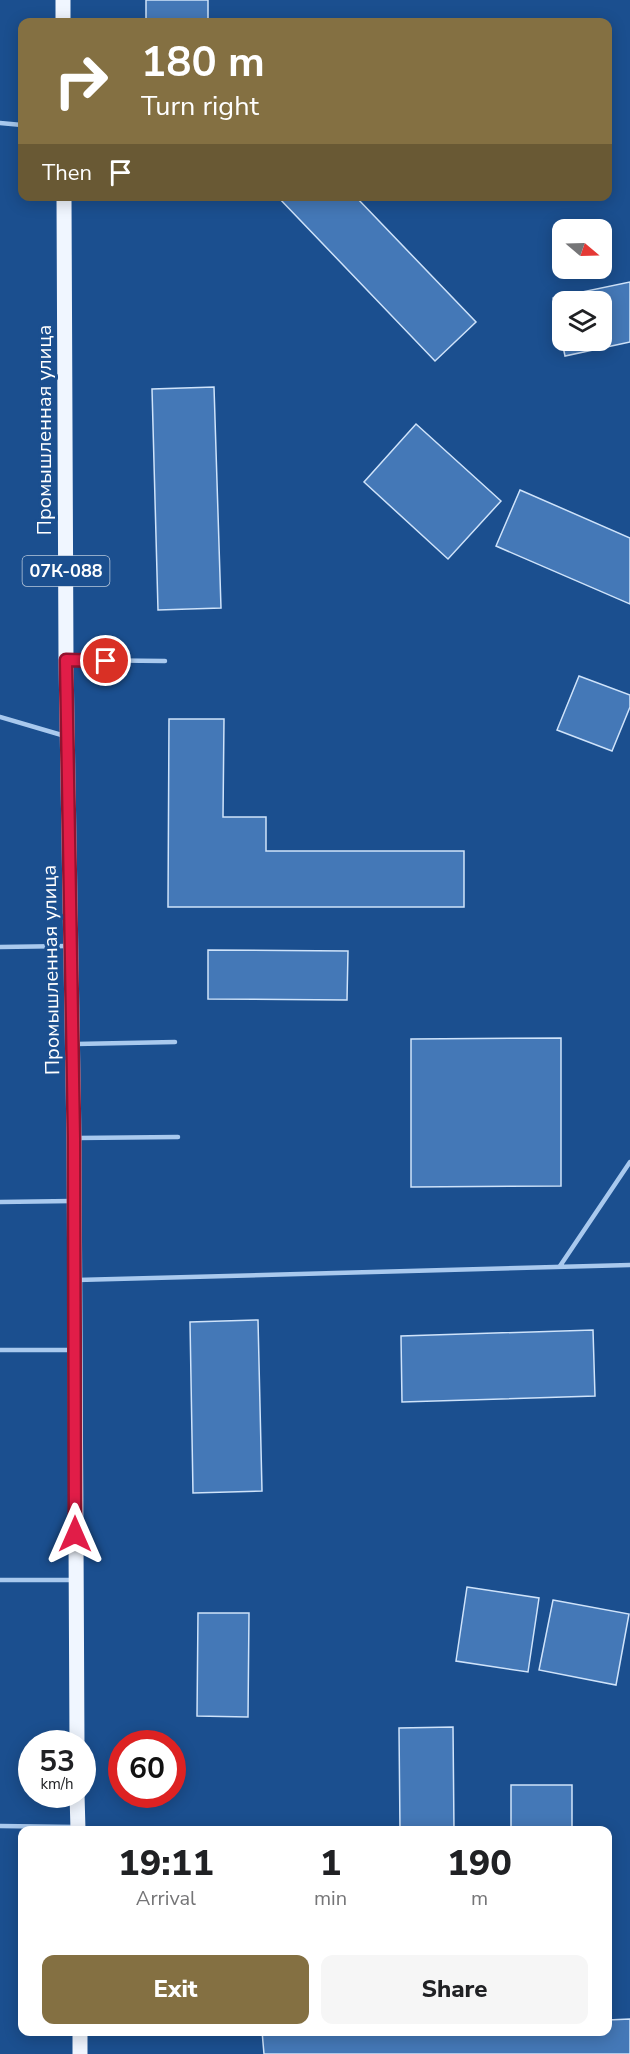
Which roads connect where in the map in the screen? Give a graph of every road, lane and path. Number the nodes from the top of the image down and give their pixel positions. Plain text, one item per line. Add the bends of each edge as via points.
1 (63, 0) edge
2 (63, 18) edge
3 (0, 123) edge
4 (18, 125) edge
5 (64, 201) edge
6 (66, 660) junction
7 (165, 661) dead end
8 (0, 717) edge
9 (68, 737) junction
10 (71, 946) junction
11 (0, 947) edge
12 (175, 1042) dead end
13 (73, 1044) junction
14 (178, 1137) dead end
15 (74, 1138) junction
16 (630, 1162) edge
17 (74, 1201) junction
18 (0, 1202) edge
19 (630, 1264) edge
20 (560, 1266) junction
21 (74, 1280) junction
22 (0, 1350) edge
23 (74, 1350) junction
24 (0, 1580) edge
25 (75, 1580) junction
26 (77, 1730) edge
27 (77, 1808) edge
28 (0, 1826) edge
29 (18, 1826) edge
30 (78, 1826) edge
31 (80, 2036) edge
32 (80, 2054) edge

1 - 2 main road
3 - 4 lane
5 - 6 main road, Промышленная улица / 07К-088
6 - 7 lane
6 - 9 main road, Промышленная улица / 07К-088
8 - 9 lane
9 - 10 main road, Промышленная улица / 07К-088
10 - 11 lane
10 - 13 main road, Промышленная улица / 07К-088
12 - 13 lane
13 - 15 main road, Промышленная улица / 07К-088
14 - 15 lane
15 - 17 main road, Промышленная улица / 07К-088
16 - 20 lane
17 - 18 lane
17 - 21 main road, Промышленная улица / 07К-088
19 - 20 lane
20 - 21 lane
21 - 23 main road, Промышленная улица / 07К-088
22 - 23 lane
23 - 25 main road, Промышленная улица / 07К-088
24 - 25 lane
25 - 26 main road, Промышленная улица / 07К-088
27 - 30 main road
28 - 29 lane
31 - 32 main road

